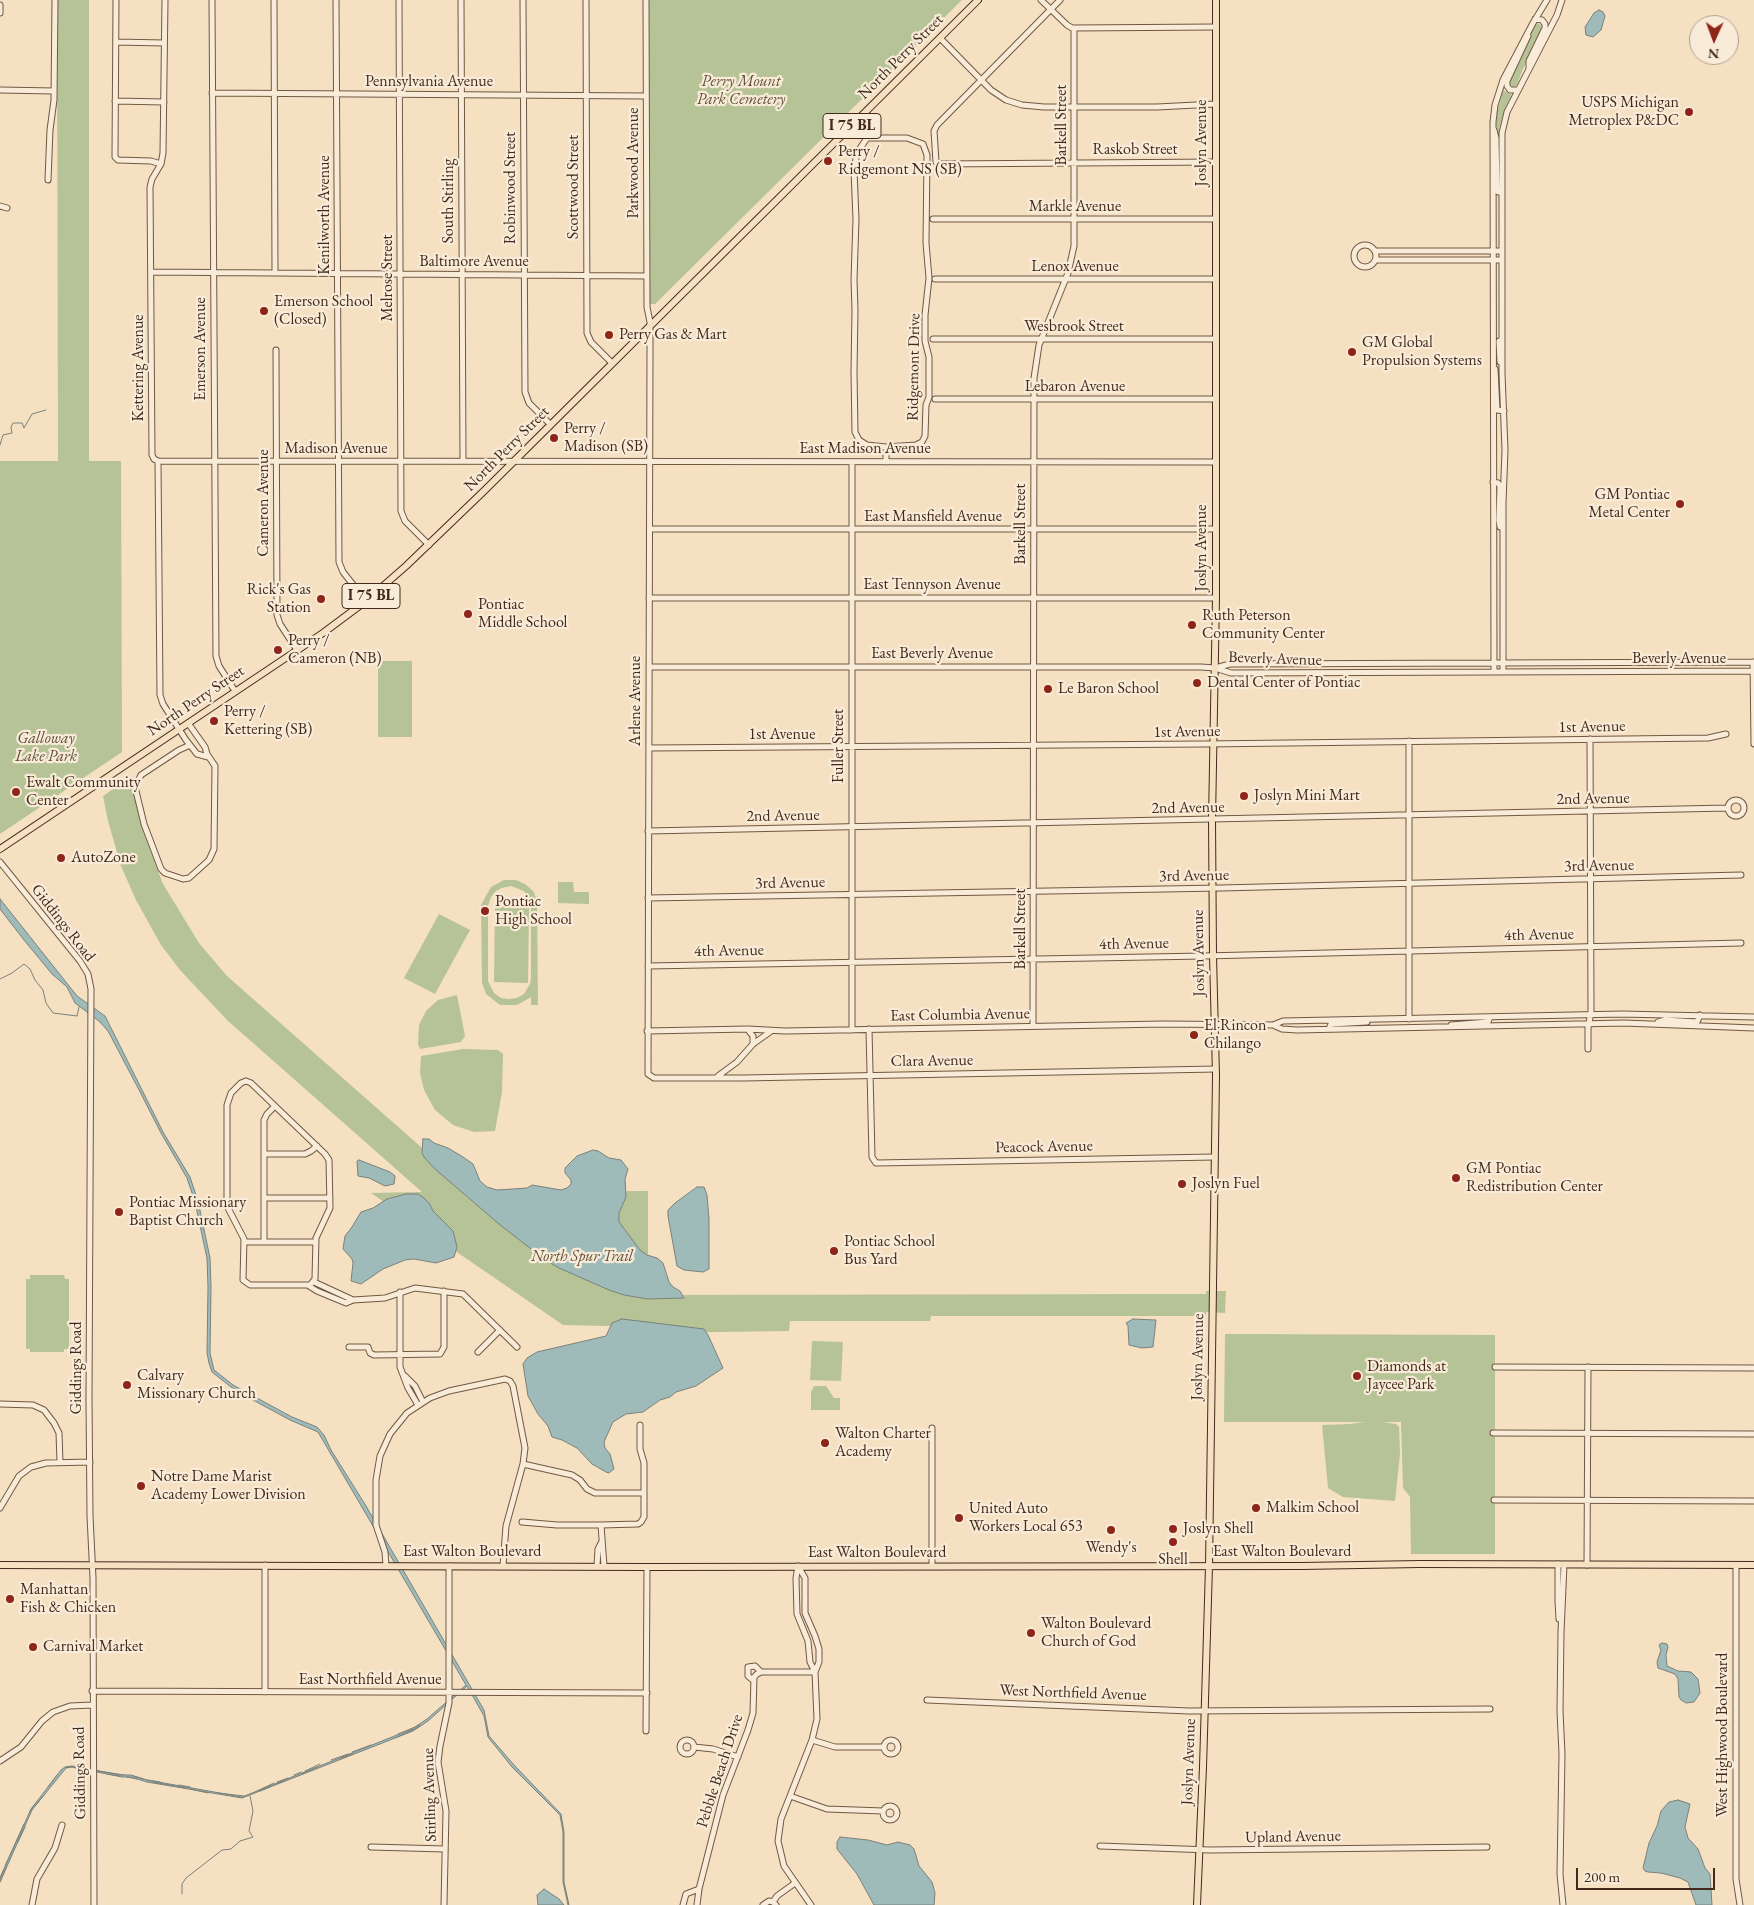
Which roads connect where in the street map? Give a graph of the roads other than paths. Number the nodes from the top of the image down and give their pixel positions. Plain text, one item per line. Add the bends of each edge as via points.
1 (55, 0) edge
2 (116, 0) edge
3 (165, 0) edge
4 (212, 0) edge
5 (274, 0) edge
6 (336, 0) edge
7 (399, 0) edge
8 (461, 0) edge
9 (523, 0) edge
10 (586, 0) edge
11 (646, 0) edge
12 (978, 0) edge
13 (1041, 0) edge
14 (1060, 0) edge
15 (1216, 0) edge
16 (1547, 0) edge
17 (1562, 0) edge
18 (0, 5) edge
19 (1051, 10) junction
20 (0, 13) edge
21 (1535, 19) junction
22 (1531, 26) junction
23 (1216, 27) junction
24 (1074, 28) junction
25 (940, 38) junction
26 (116, 42) junction
27 (164, 43) junction
28 (1529, 70) junction
29 (981, 80) junction
30 (0, 90) edge
31 (1518, 90) junction
32 (54, 91) junction
33 (212, 93) junction
34 (274, 93) junction
35 (337, 94) junction
36 (399, 94) junction
37 (461, 95) junction
38 (524, 95) junction
39 (586, 96) junction
40 (646, 96) junction
41 (115, 101) junction
42 (164, 102) junction
43 (1216, 104) junction
44 (1074, 107) junction
45 (862, 116) junction
46 (855, 122) junction
47 (1492, 122) junction
48 (868, 138) junction
49 (878, 138) junction
50 (1216, 162) junction
51 (1074, 163) junction
52 (160, 164) junction
53 (48, 180) dead end
54 (1502, 192) junction
55 (0, 206) edge
56 (7, 208) dead end
57 (933, 219) dead end
58 (1074, 219) junction
59 (1216, 219) junction
60 (1376, 251) junction
61 (1492, 251) junction
62 (1502, 251) junction
63 (1376, 260) junction
64 (1492, 260) junction
65 (1502, 260) junction
66 (151, 272) junction
67 (213, 272) junction
68 (275, 273) junction
69 (338, 273) junction
70 (400, 274) junction
71 (462, 274) junction
72 (524, 275) junction
73 (587, 275) junction
74 (647, 276) junction
75 (935, 279) dead end
76 (1066, 279) junction
77 (1216, 279) junction
78 (1493, 321) junction
79 (650, 326) junction
80 (933, 339) dead end
81 (1041, 339) junction
82 (1216, 339) junction
83 (276, 350) dead end
84 (1493, 358) junction
85 (612, 364) junction
86 (1502, 373) junction
87 (935, 399) dead end
88 (1034, 399) junction
89 (1216, 399) junction
90 (1504, 411) junction
91 (551, 425) junction
92 (886, 447) junction
93 (158, 461) junction
94 (214, 461) junction
95 (276, 461) junction
96 (339, 461) junction
97 (401, 461) junction
98 (463, 461) junction
99 (514, 461) junction
100 (650, 462) junction
101 (852, 462) junction
102 (886, 462) junction
103 (1034, 462) junction
104 (1216, 462) junction
105 (1493, 482) junction
106 (650, 529) junction
107 (852, 529) junction
108 (1034, 529) junction
109 (1216, 529) junction
110 (1503, 537) junction
111 (429, 545) junction
112 (649, 598) junction
113 (852, 598) junction
114 (1034, 598) junction
115 (1216, 598) junction
116 (366, 601) junction
117 (298, 650) junction
118 (1754, 662) edge
119 (1494, 663) junction
120 (1503, 663) junction
121 (649, 667) junction
122 (852, 667) junction
123 (1033, 667) junction
124 (1215, 668) junction
125 (1754, 671) edge
126 (1494, 672) junction
127 (1503, 672) junction
128 (235, 692) junction
129 (188, 724) junction
130 (180, 729) junction
131 (1726, 734) dead end
132 (1590, 739) junction
133 (1409, 741) junction
134 (1212, 744) junction
135 (1754, 744) edge
136 (190, 745) junction
137 (1033, 746) junction
138 (852, 747) junction
139 (649, 748) junction
140 (208, 757) junction
141 (1728, 808) dead end
142 (1590, 811) junction
143 (1409, 816) junction
144 (1212, 820) junction
145 (1033, 824) junction
146 (852, 827) junction
147 (648, 831) junction
148 (0, 849) edge
149 (0, 862) edge
150 (1741, 875) dead end
151 (1591, 879) junction
152 (1409, 883) junction
153 (1212, 888) junction
154 (1033, 891) junction
155 (852, 894) junction
156 (648, 898) junction
157 (1741, 943) dead end
158 (1591, 946) junction
159 (1410, 951) junction
160 (1213, 955) junction
161 (1033, 958) junction
162 (852, 961) junction
163 (648, 966) junction
164 (1590, 1015) junction
165 (1700, 1016) junction
166 (1490, 1017) junction
167 (1754, 1017) edge
168 (1409, 1019) junction
169 (1380, 1020) junction
170 (1650, 1023) junction
171 (1215, 1024) junction
172 (1589, 1024) junction
173 (1273, 1025) junction
174 (1033, 1026) junction
175 (1441, 1027) junction
176 (1754, 1028) edge
177 (748, 1029) junction
178 (869, 1029) junction
179 (1329, 1029) junction
180 (852, 1030) junction
181 (647, 1031) junction
182 (772, 1031) junction
183 (753, 1044) junction
184 (1588, 1049) dead end
185 (737, 1062) junction
186 (1216, 1069) junction
187 (870, 1075) junction
188 (649, 1076) joint
189 (718, 1077) junction
190 (743, 1078) junction
191 (274, 1106) junction
192 (317, 1146) junction
193 (264, 1154) junction
194 (1215, 1157) junction
195 (264, 1198) junction
196 (330, 1198) junction
197 (244, 1242) junction
198 (264, 1242) junction
199 (316, 1242) junction
200 (312, 1284) junction
201 (444, 1291) junction
202 (400, 1292) junction
203 (500, 1330) junction
204 (349, 1347) dead end
205 (517, 1347) dead end
206 (478, 1352) dead end
207 (400, 1355) junction
208 (1495, 1366) dead end
209 (1588, 1367) junction
210 (1754, 1368) edge
211 (403, 1375) junction
212 (423, 1402) junction
213 (0, 1404) edge
214 (418, 1405) junction
215 (640, 1424) dead end
216 (932, 1428) dead end
217 (1493, 1434) dead end
218 (1588, 1434) junction
219 (1754, 1434) edge
220 (60, 1462) junction
221 (90, 1462) junction
222 (523, 1464) junction
223 (644, 1493) junction
224 (1494, 1500) dead end
225 (1587, 1500) junction
226 (1754, 1501) edge
227 (0, 1508) edge
228 (522, 1522) dead end
229 (601, 1526) junction
230 (1561, 1564) junction
231 (0, 1565) edge
232 (92, 1565) junction
233 (265, 1565) junction
234 (1587, 1565) junction
235 (1736, 1565) junction
236 (1754, 1565) edge
237 (386, 1566) junction
238 (449, 1566) junction
239 (503, 1566) junction
240 (600, 1566) junction
241 (798, 1566) junction
242 (932, 1566) junction
243 (1209, 1566) junction
244 (647, 1567) junction
245 (796, 1604) junction
246 (804, 1604) junction
247 (761, 1672) junction
248 (815, 1672) junction
249 (753, 1680) junction
250 (92, 1691) junction
251 (265, 1692) junction
252 (449, 1692) junction
253 (647, 1693) junction
254 (927, 1700) dead end
255 (92, 1705) junction
256 (1490, 1709) dead end
257 (1204, 1711) junction
258 (646, 1731) dead end
259 (812, 1740) junction
260 (884, 1747) dead end
261 (694, 1748) dead end
262 (738, 1757) junction
263 (0, 1761) edge
264 (790, 1796) junction
265 (883, 1810) dead end
266 (62, 1825) dead end
267 (1100, 1846) dead end
268 (371, 1847) dead end
269 (1487, 1847) dead end
270 (445, 1850) junction
271 (1200, 1850) junction
272 (795, 1883) junction
273 (699, 1890) junction
274 (775, 1903) edge
275 (32, 1905) edge
276 (94, 1905) edge
277 (444, 1905) edge
278 (683, 1905) edge
279 (697, 1905) edge
280 (763, 1905) edge
281 (811, 1905) edge
282 (1198, 1905) edge
283 (1563, 1905) edge
284 (1740, 1905) edge

1 - 32 street
2 - 26 street
3 - 27 street, Kettering Avenue
4 - 33 street, Emerson Avenue
5 - 34 street
6 - 35 street, Kenilworth Avenue
7 - 36 street, Melrose Street
8 - 37 street, South Stirling
9 - 38 street, Robinwood Street
10 - 39 street, Scottwood Street
11 - 40 street, Parkwood Avenue
12 - 25 main road, North Perry Street / I 75 BL
13 - 19 street
14 - 19 street
15 - 23 main road, Joslyn Avenue
16 - 21 street
17 - 28 street
18 - 20 street
19 - 24 street
19 - 29 street
21 - 22 street
21 - 28 street via 1542,20 1545,28 1529,61
22 - 31 street via 1507,81 1508,88
22 - 47 street via 1503,80
23 - 24 street
23 - 43 main road, Joslyn Avenue
24 - 44 street, Barkell Street
25 - 29 street
25 - 45 main road, North Perry Street / I 75 BL
26 - 27 street
26 - 41 street
27 - 42 street, Kettering Avenue
28 - 31 street
29 - 44 street via 996,94 1017,104
29 - 51 street, Raskob Street via 936,126 938,164
30 - 32 street
31 - 54 street via 1503,127
32 - 53 street
33 - 34 street, Pennsylvania Avenue
33 - 67 street, Emerson Avenue
34 - 35 street, Pennsylvania Avenue
34 - 68 street
35 - 36 street, Pennsylvania Avenue
35 - 69 street, Kenilworth Avenue
36 - 37 street, Pennsylvania Avenue
36 - 70 street, Melrose Street
37 - 38 street, Pennsylvania Avenue
37 - 71 street, South Stirling
38 - 39 street, Pennsylvania Avenue
38 - 72 street, Robinwood Street
39 - 40 street, Pennsylvania Avenue
39 - 73 street, Scottwood Street
40 - 74 street, Parkwood Avenue
41 - 42 street
41 - 52 street via 116,158
42 - 52 street, Kettering Avenue
43 - 44 street
43 - 50 main road, Joslyn Avenue
44 - 51 street, Barkell Street
45 - 46 main road, North Perry Street / I 75 BL
45 - 49 street
46 - 48 street
46 - 79 main road, North Perry Street / I 75 BL
47 - 54 street via 1496,138 1497,189
47 - 61 street
48 - 49 street, Ridgemont Drive
48 - 92 street, Ridgemont Drive via 864,139 857,153 854,170 855,432 859,440 868,445
49 - 92 street, Ridgemont Drive via 905,138 920,143 926,149 928,164 926,229 929,285 925,341 929,357 929,397 926,433 916,445
50 - 51 street, Raskob Street
50 - 59 main road, Joslyn Avenue
51 - 58 street, Barkell Street
52 - 66 street, Kettering Avenue via 150,184
54 - 62 street
55 - 56 street
57 - 58 street, Markle Avenue
58 - 59 street, Markle Avenue
58 - 76 street, Barkell Street via 1073,250
59 - 77 main road, Joslyn Avenue
60 - 61 street
60 - 63 street
60 - 63 street via 1363,245 1354,256 1357,264 1363,267 1369,267
61 - 62 street
61 - 64 street
62 - 65 street
63 - 64 street
64 - 65 street
64 - 78 street
65 - 86 street
66 - 67 street, Baltimore Avenue
66 - 93 street, Kettering Avenue via 152,455
67 - 68 street, Baltimore Avenue
67 - 94 street, Emerson Avenue
68 - 69 street, Baltimore Avenue
69 - 70 street, Baltimore Avenue
69 - 96 street, Kenilworth Avenue
70 - 71 street, Baltimore Avenue
70 - 97 street, Melrose Street
71 - 72 street, Baltimore Avenue
71 - 98 street, South Stirling
72 - 73 street, Baltimore Avenue
72 - 91 street, Robinwood Street via 525,394 530,405
73 - 74 street, Baltimore Avenue
73 - 85 street, Scottwood Street via 587,334
74 - 79 street, Parkwood Avenue
75 - 76 street, Lenox Avenue
76 - 77 street, Lenox Avenue
76 - 81 street, Barkell Street
77 - 82 main road, Joslyn Avenue
78 - 84 street
78 - 86 street via 1499,325
79 - 85 main road, North Perry Street / I 75 BL
79 - 100 street, Arlene Avenue
80 - 81 street, Wesbrook Street
81 - 82 street, Wesbrook Street
81 - 88 street, Barkell Street via 1034,371
82 - 89 main road, Joslyn Avenue
83 - 95 street, Cameron Avenue
84 - 90 street via 1497,376 1497,410
84 - 105 street
85 - 91 main road, North Perry Street / I 75 BL
86 - 90 street
87 - 88 street, Lebaron Avenue
88 - 89 street, Lebaron Avenue
88 - 103 street, Barkell Street
89 - 104 main road, Joslyn Avenue
90 - 110 street
91 - 99 main road, North Perry Street / I 75 BL
92 - 102 street
93 - 94 street, Madison Avenue
93 - 130 street, Kettering Avenue via 160,694
94 - 95 street, Madison Avenue
94 - 128 street, Emerson Avenue via 216,658
95 - 96 street, Madison Avenue
95 - 117 street, Cameron Avenue via 278,617
96 - 97 street, Madison Avenue
96 - 116 street, Kenilworth Avenue via 340,565
97 - 98 street, Madison Avenue
97 - 111 street, Melrose Street via 402,515
98 - 99 street, Madison Avenue
99 - 100 street, East Madison Avenue
99 - 111 main road, North Perry Street / I 75 BL
100 - 101 street, East Madison Avenue
100 - 106 street, Arlene Avenue
101 - 102 street, East Madison Avenue
101 - 107 street, Fuller Street
102 - 103 street, East Madison Avenue
103 - 104 street, East Madison Avenue
103 - 108 street, Barkell Street
104 - 109 main road, Joslyn Avenue
105 - 110 street via 1500,486 1499,520
105 - 119 street
106 - 107 street, East Mansfield Avenue
106 - 112 street, Arlene Avenue
107 - 108 street, East Mansfield Avenue
107 - 113 street, Fuller Street
108 - 109 street, East Mansfield Avenue
108 - 114 street, Barkell Street
109 - 115 main road, Joslyn Avenue
110 - 120 street
111 - 116 main road, North Perry Street / I 75 BL
112 - 113 street, East Tennyson Avenue
112 - 121 street, Arlene Avenue
113 - 114 street, East Tennyson Avenue
113 - 122 street, Fuller Street
114 - 115 street, East Tennyson Avenue
114 - 123 street, Barkell Street
115 - 124 main road, Joslyn Avenue
116 - 117 main road, North Perry Street / I 75 BL
117 - 128 main road, North Perry Street / I 75 BL
118 - 120 street, Beverly Avenue
118 - 125 street
119 - 120 street, Beverly Avenue
119 - 124 street, Beverly Avenue via 1230,664
119 - 126 street
120 - 127 street
121 - 122 street, East Beverly Avenue
121 - 139 street, Arlene Avenue
122 - 123 street, East Beverly Avenue
122 - 138 street, Fuller Street
123 - 124 street, East Beverly Avenue
123 - 137 street, Barkell Street
124 - 126 street, Beverly Avenue via 1231,674
124 - 134 main road, Joslyn Avenue
125 - 127 street, Beverly Avenue
125 - 135 street
126 - 127 street, Beverly Avenue
128 - 129 main road, North Perry Street / I 75 BL
129 - 130 main road, North Perry Street / I 75 BL
129 - 140 street via 205,747
130 - 136 street, Kettering Avenue
130 - 148 main road, North Perry Street / I 75 BL
131 - 132 street, 1st Avenue via 1708,738
132 - 133 street, 1st Avenue
132 - 142 street
133 - 134 street, 1st Avenue
133 - 143 street
134 - 137 street, 1st Avenue
134 - 144 main road, Joslyn Avenue
136 - 140 street via 199,755
136 - 140 street via 141,775 135,787 144,824 161,869 184,879 209,860 214,848 215,768
137 - 138 street, 1st Avenue
137 - 145 street, Barkell Street
138 - 139 street, 1st Avenue
138 - 146 street, Fuller Street
139 - 147 street, Arlene Avenue
141 - 142 street, 2nd Avenue
142 - 143 street, 2nd Avenue
142 - 151 street
143 - 144 street, 2nd Avenue
143 - 152 street
144 - 145 street, 2nd Avenue
144 - 153 main road, Joslyn Avenue
145 - 146 street, 2nd Avenue
145 - 154 street, Barkell Street
146 - 147 street, 2nd Avenue
146 - 155 street, Fuller Street
147 - 156 street, Arlene Avenue
149 - 221 street, Giddings Road via 80,961 91,986
150 - 151 street, 3rd Avenue
151 - 152 street, 3rd Avenue
151 - 158 street
152 - 153 street, 3rd Avenue
152 - 159 street
153 - 154 street, 3rd Avenue
153 - 160 main road, Joslyn Avenue
154 - 155 street, 3rd Avenue
154 - 161 street, Barkell Street
155 - 156 street, 3rd Avenue
155 - 162 street, Fuller Street
156 - 163 street, Arlene Avenue
157 - 158 street, 4th Avenue
158 - 159 street, 4th Avenue
158 - 164 street
159 - 160 street, 4th Avenue
159 - 168 street
160 - 161 street, 4th Avenue
160 - 171 main road, Joslyn Avenue
161 - 162 street, 4th Avenue
161 - 174 street, Barkell Street
162 - 163 street, 4th Avenue
162 - 180 street, Fuller Street
163 - 181 street, Arlene Avenue
164 - 165 street, East Columbia Avenue
164 - 166 street, East Columbia Avenue
164 - 172 street
165 - 167 street, East Columbia Avenue
165 - 170 street, East Columbia Avenue via 1697,1022 1665,1020
166 - 168 street, East Columbia Avenue
166 - 175 street, East Columbia Avenue via 1488,1022
168 - 169 street, East Columbia Avenue
169 - 173 street, East Columbia Avenue via 1283,1021
169 - 179 street, East Columbia Avenue via 1332,1024
170 - 172 street, East Columbia Avenue
170 - 176 street, East Columbia Avenue
171 - 173 street, East Columbia Avenue
171 - 174 street, East Columbia Avenue
171 - 186 main road, Joslyn Avenue
172 - 175 street, East Columbia Avenue
172 - 184 street
173 - 179 street, East Columbia Avenue via 1282,1029
174 - 178 street, East Columbia Avenue
175 - 179 street, East Columbia Avenue
177 - 181 street, East Columbia Avenue
177 - 182 street, East Columbia Avenue
177 - 183 street via 753,1036
178 - 180 street, East Columbia Avenue
178 - 187 street
180 - 182 street, East Columbia Avenue
181 - 188 street, Arlene Avenue
182 - 183 street
183 - 185 street
185 - 189 street
185 - 190 street via 736,1071
186 - 187 street, Clara Avenue
186 - 194 main road, Joslyn Avenue
187 - 190 street, Clara Avenue
187 - 194 street, Peacock Avenue via 872,1157 877,1163
188 - 189 street, Clara Avenue
189 - 190 street, Clara Avenue
191 - 192 street
191 - 193 street via 264,1119
191 - 197 street via 247,1082 241,1083 231,1093 227,1102 226,1206
192 - 193 street via 305,1154
192 - 196 street via 330,1162
193 - 195 street
194 - 243 main road, Joslyn Avenue
195 - 196 street
195 - 198 street
196 - 199 street via 329,1212
197 - 198 street
197 - 200 street via 243,1278 247,1284
198 - 199 street
199 - 200 street
200 - 202 street via 353,1300 381,1298
201 - 202 street via 417,1288
201 - 203 street via 465,1295
201 - 207 street via 442,1352 438,1355
202 - 207 street
203 - 205 street
203 - 206 street
204 - 207 street via 368,1347 374,1355
207 - 211 street
208 - 209 street
209 - 210 street
209 - 218 street
211 - 212 street via 415,1386
211 - 214 street
212 - 214 street
212 - 222 street via 449,1391 509,1381 513,1386 524,1439
213 - 220 street via 33,1405 44,1410 59,1433
214 - 237 street via 393,1428 377,1465 376,1525 385,1550
215 - 223 street
216 - 242 street
217 - 218 street
218 - 219 street
218 - 225 street
220 - 221 street
220 - 227 street via 37,1464 25,1471
221 - 232 street, Giddings Road
222 - 223 street via 572,1475 587,1490 595,1493
222 - 239 street via 506,1526
223 - 229 street via 641,1522
224 - 225 street
225 - 226 street
225 - 234 street
228 - 229 street
229 - 240 street via 604,1549
230 - 234 main road, East Walton Boulevard
230 - 243 main road, East Walton Boulevard
230 - 283 street via 1560,1874
231 - 232 main road, East Walton Boulevard
232 - 233 main road, East Walton Boulevard
232 - 250 street, Giddings Road
233 - 237 main road, East Walton Boulevard
233 - 251 street
234 - 235 main road, East Walton Boulevard
235 - 236 main road, East Walton Boulevard
235 - 284 street, West Highwood Boulevard via 1736,1879
237 - 238 main road, East Walton Boulevard
238 - 239 main road, East Walton Boulevard
238 - 252 street, Stirling Avenue
239 - 240 main road, East Walton Boulevard
240 - 244 main road, East Walton Boulevard
241 - 242 main road, East Walton Boulevard
241 - 244 main road, East Walton Boulevard
241 - 245 street
241 - 246 street via 805,1578
242 - 243 main road, East Walton Boulevard
243 - 257 main road, Joslyn Avenue
244 - 253 street
245 - 246 street
245 - 248 street
246 - 248 street via 818,1646 819,1662
247 - 248 street
247 - 249 street
247 - 249 street, Pebble Beach Drive via 755,1666 748,1667 748,1676
248 - 259 street via 817,1719
249 - 262 street, Pebble Beach Drive via 752,1712
250 - 251 street, East Northfield Avenue
250 - 255 street, Giddings Road
251 - 252 street, East Northfield Avenue
252 - 253 street, East Northfield Avenue
252 - 270 street, Stirling Avenue via 438,1759 446,1806
253 - 258 street
254 - 257 street, West Northfield Avenue
255 - 263 street via 70,1706 53,1712 21,1747
255 - 276 street, Giddings Road
256 - 257 street, West Northfield Avenue
257 - 271 main road, Joslyn Avenue
259 - 260 street via 835,1747
259 - 264 street
261 - 262 street via 713,1749
262 - 273 street, Pebble Beach Drive via 723,1795
264 - 265 street via 827,1809
264 - 272 street via 778,1841 782,1859
266 - 275 street via 56,1848 37,1879
267 - 271 street, Upland Avenue
268 - 270 street
269 - 271 street, Upland Avenue
270 - 277 street, Stirling Avenue
271 - 282 main road, Joslyn Avenue
272 - 274 street via 777,1896
272 - 281 street
273 - 278 street via 686,1894
273 - 279 street, Pebble Beach Drive
274 - 280 street via 769,1901

